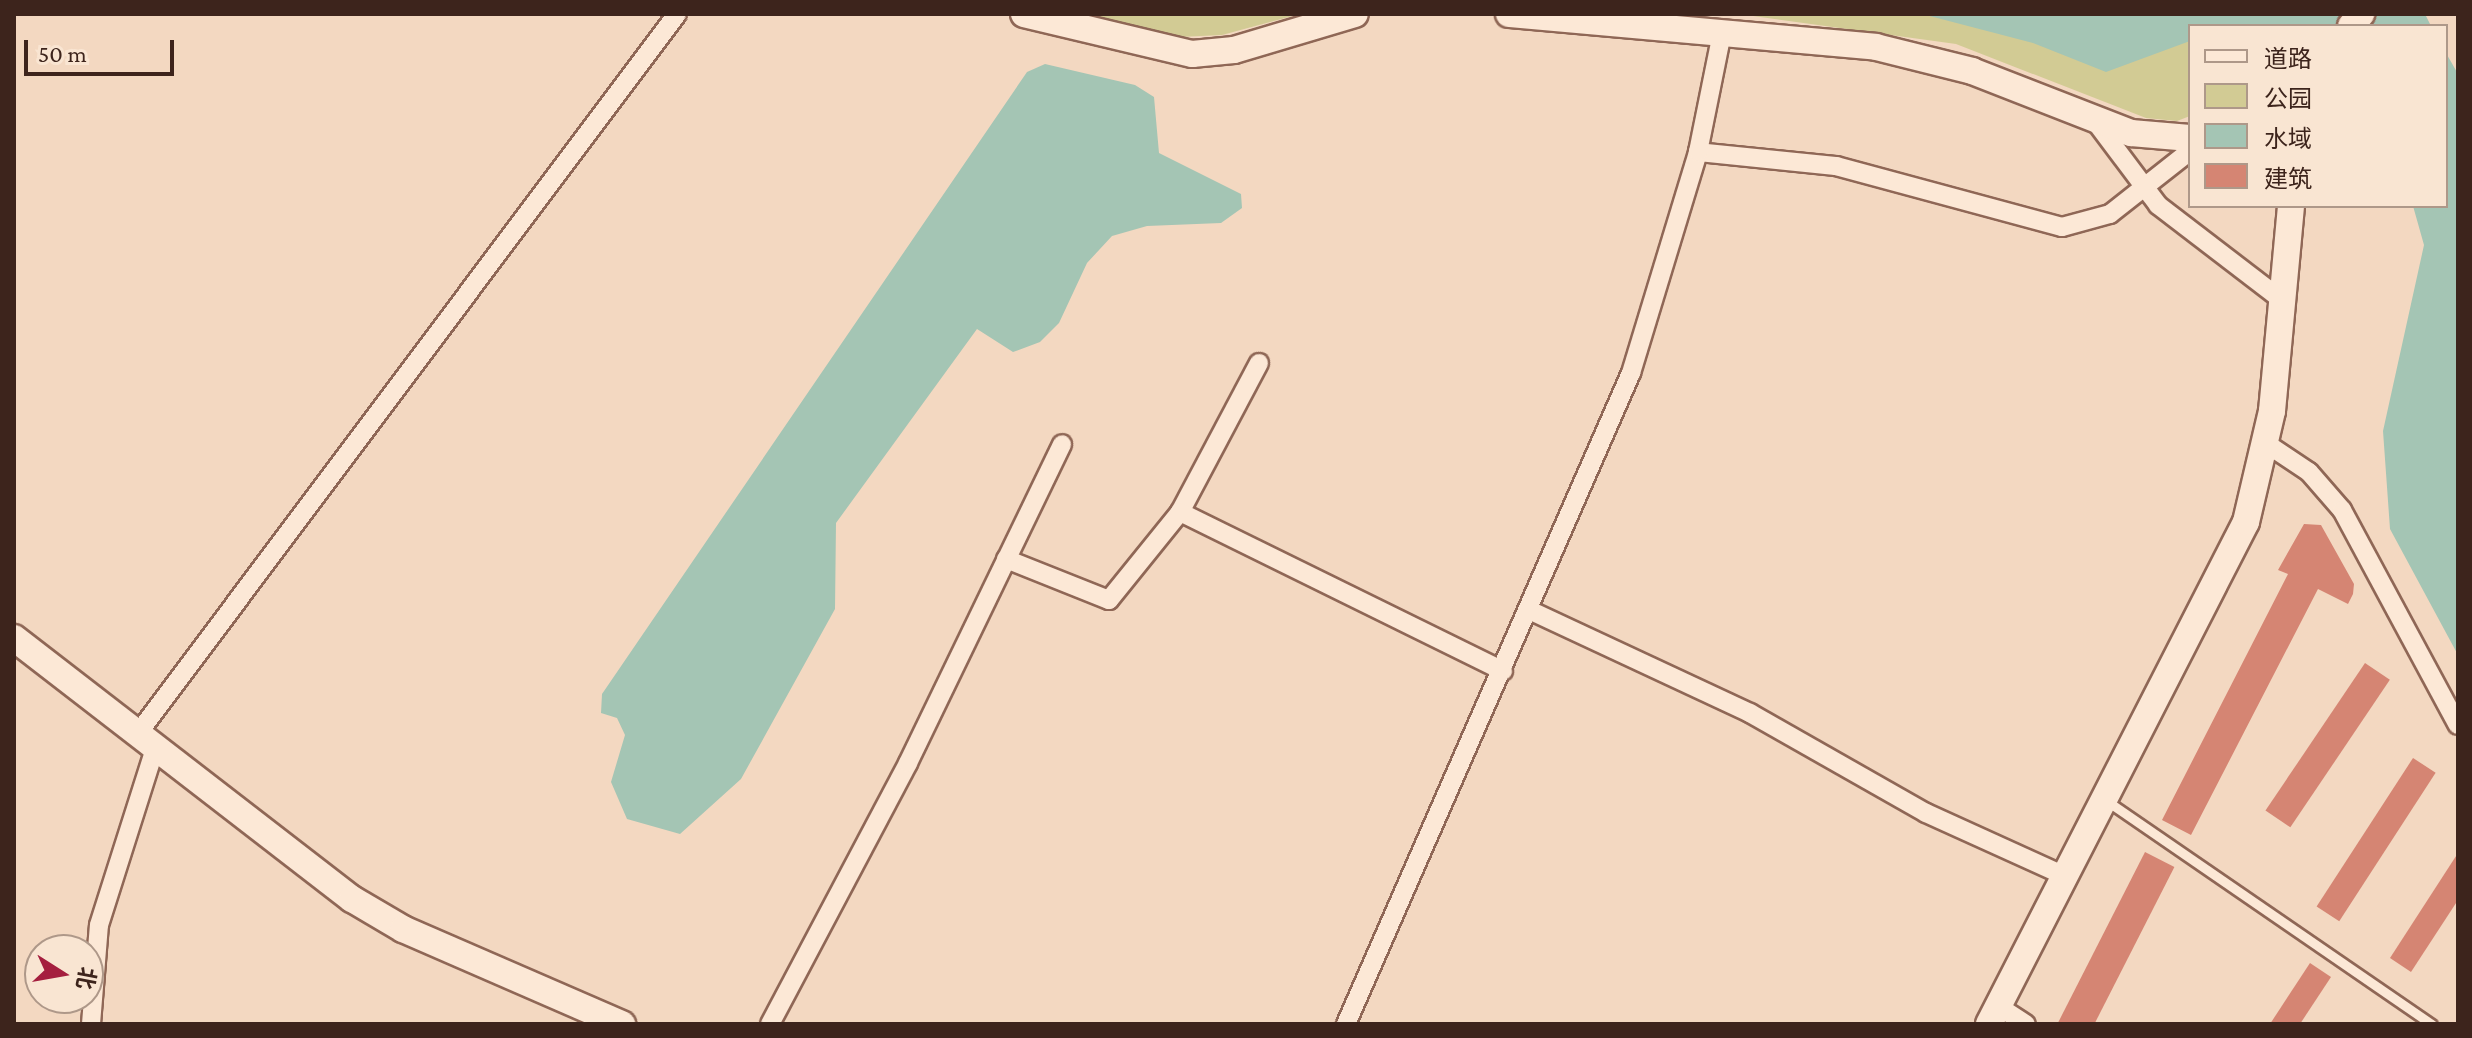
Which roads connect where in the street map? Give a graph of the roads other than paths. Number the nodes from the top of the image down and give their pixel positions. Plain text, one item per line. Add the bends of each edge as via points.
1 (677, 14) edge
2 (1024, 14) edge
3 (1355, 14) edge
4 (1509, 14) edge
5 (1722, 33) junction
6 (2091, 116) junction
7 (2188, 138) edge
8 (1698, 152) junction
9 (2188, 153) edge
10 (2148, 192) junction
11 (2291, 208) edge
12 (2282, 300) junction
13 (1259, 363) dead end
14 (1062, 444) dead end
15 (2267, 444) junction
16 (1180, 512) junction
17 (1006, 559) junction
18 (1529, 610) junction
19 (14, 638) edge
20 (1503, 671) junction
21 (2458, 725) edge
22 (147, 739) junction
23 (2104, 799) junction
24 (2065, 876) junction
25 (1994, 1015) edge
26 (91, 1024) edge
27 (622, 1024) edge
28 (770, 1024) edge
29 (1346, 1024) edge
30 (2026, 1024) edge
31 (2432, 1024) edge

1 - 22 street
2 - 3 street via 1192,54 1234,50
4 - 5 street
5 - 6 street via 1922,57
5 - 8 street
6 - 7 street via 2131,133
6 - 10 street
8 - 10 street via 1836,166 2062,227 2110,214
8 - 18 street via 1631,373
9 - 10 street
10 - 12 street via 2199,241
11 - 12 street
12 - 15 street
13 - 16 street
14 - 17 street
15 - 21 street via 2309,472 2342,510
15 - 23 street via 2246,522
16 - 17 street via 1109,600
16 - 20 street
17 - 28 street
18 - 20 street
18 - 24 street via 1750,713 1926,813
19 - 22 street
20 - 29 street
22 - 26 street via 99,925
22 - 27 street via 352,899 403,929
23 - 24 street
23 - 31 lane
24 - 25 street
25 - 30 street

